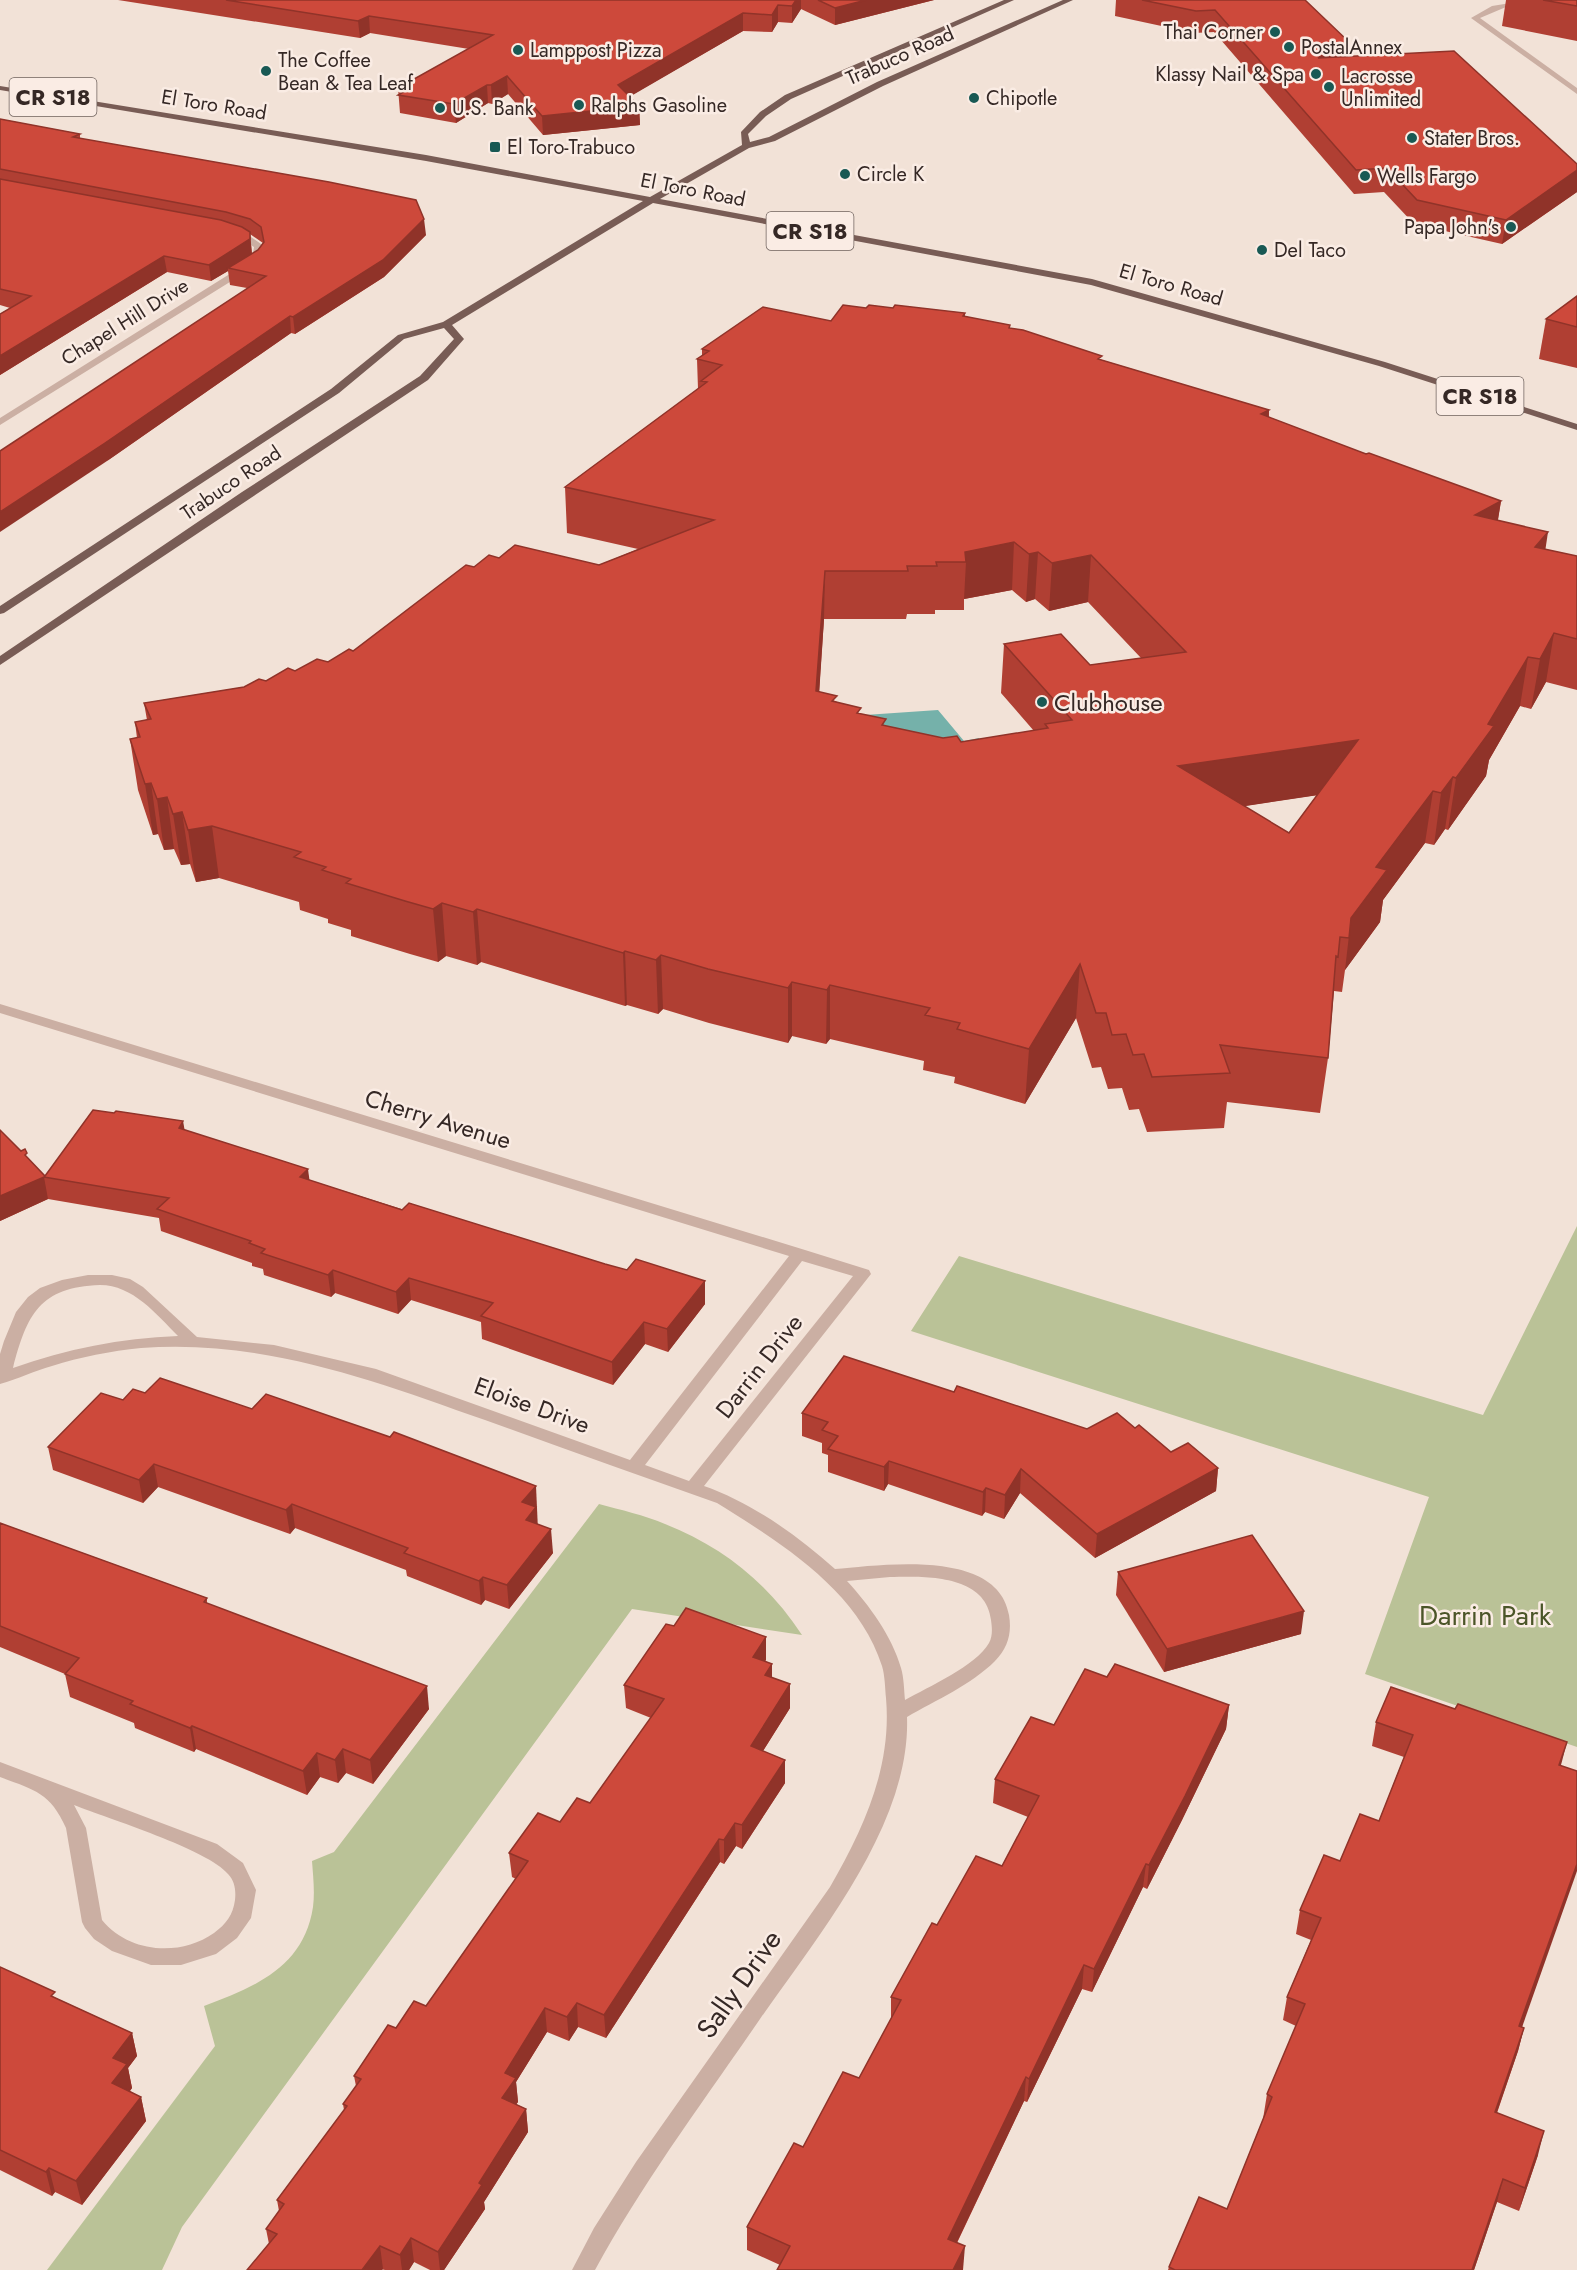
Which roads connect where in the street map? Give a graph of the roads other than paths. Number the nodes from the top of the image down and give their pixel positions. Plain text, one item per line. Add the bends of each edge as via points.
1 (1010, 0) edge
2 (1069, 0) edge
3 (1564, 0) edge
4 (1551, 1) edge
5 (1036, 4) dead end
6 (1050, 9) junction
7 (0, 88) edge
8 (1577, 92) edge
9 (746, 146) junction
10 (653, 201) junction
11 (224, 232) edge
12 (446, 324) junction
13 (0, 422) edge
14 (1577, 428) edge
15 (0, 611) edge
16 (0, 661) edge
17 (0, 1008) edge
18 (799, 1254) junction
19 (863, 1274) joint
20 (191, 1340) junction
21 (1, 1378) edge
22 (634, 1467) junction
23 (693, 1488) junction
24 (832, 1576) junction
25 (878, 1636) joint
26 (898, 1713) junction
27 (0, 1769) edge
28 (50, 1788) junction
29 (583, 2270) edge

1 - 9 main road, Trabuco Road via 788,96 744,134
2 - 6 main road, Trabuco Road
3 - 4 street
4 - 8 street via 1501,5 1486,9 1475,18
5 - 6 main road
6 - 9 main road, Trabuco Road via 879,84 772,139
7 - 10 main road, El Toro Road / CR S18 via 426,158
9 - 10 main road, Trabuco Road
10 - 12 main road, Trabuco Road
10 - 14 main road, El Toro Road / CR S18 via 1092,282 1382,364
11 - 13 street, Chapel Hill Drive via 258,246 256,262
12 - 15 main road, Trabuco Road via 400,337 335,391
12 - 16 main road, Trabuco Road via 459,339 424,378
17 - 18 street, Cherry Avenue
18 - 19 street, Cherry Avenue
18 - 22 street, Darrin Drive
19 - 23 street, Darrin Drive
20 - 21 street, Eloise Drive via 103,1348
20 - 21 street via 126,1283 74,1282 42,1294 22,1313
20 - 22 street, Eloise Drive via 285,1351 360,1370
22 - 23 street, Eloise Drive
23 - 24 street, Eloise Drive via 723,1499 759,1521
24 - 25 street, Eloise Drive
24 - 26 street via 922,1570 958,1574 982,1588 998,1607 1002,1627 997,1646 982,1662
25 - 26 street, Sally Drive via 893,1671
26 - 29 street, Sally Drive via 895,1756 884,1799 849,1875 628,2194
27 - 28 street
28 - 28 street via 76,1828 92,1922 99,1934 150,1959 175,1959 199,1954 221,1942 237,1925 245,1906 247,1886 227,1858

